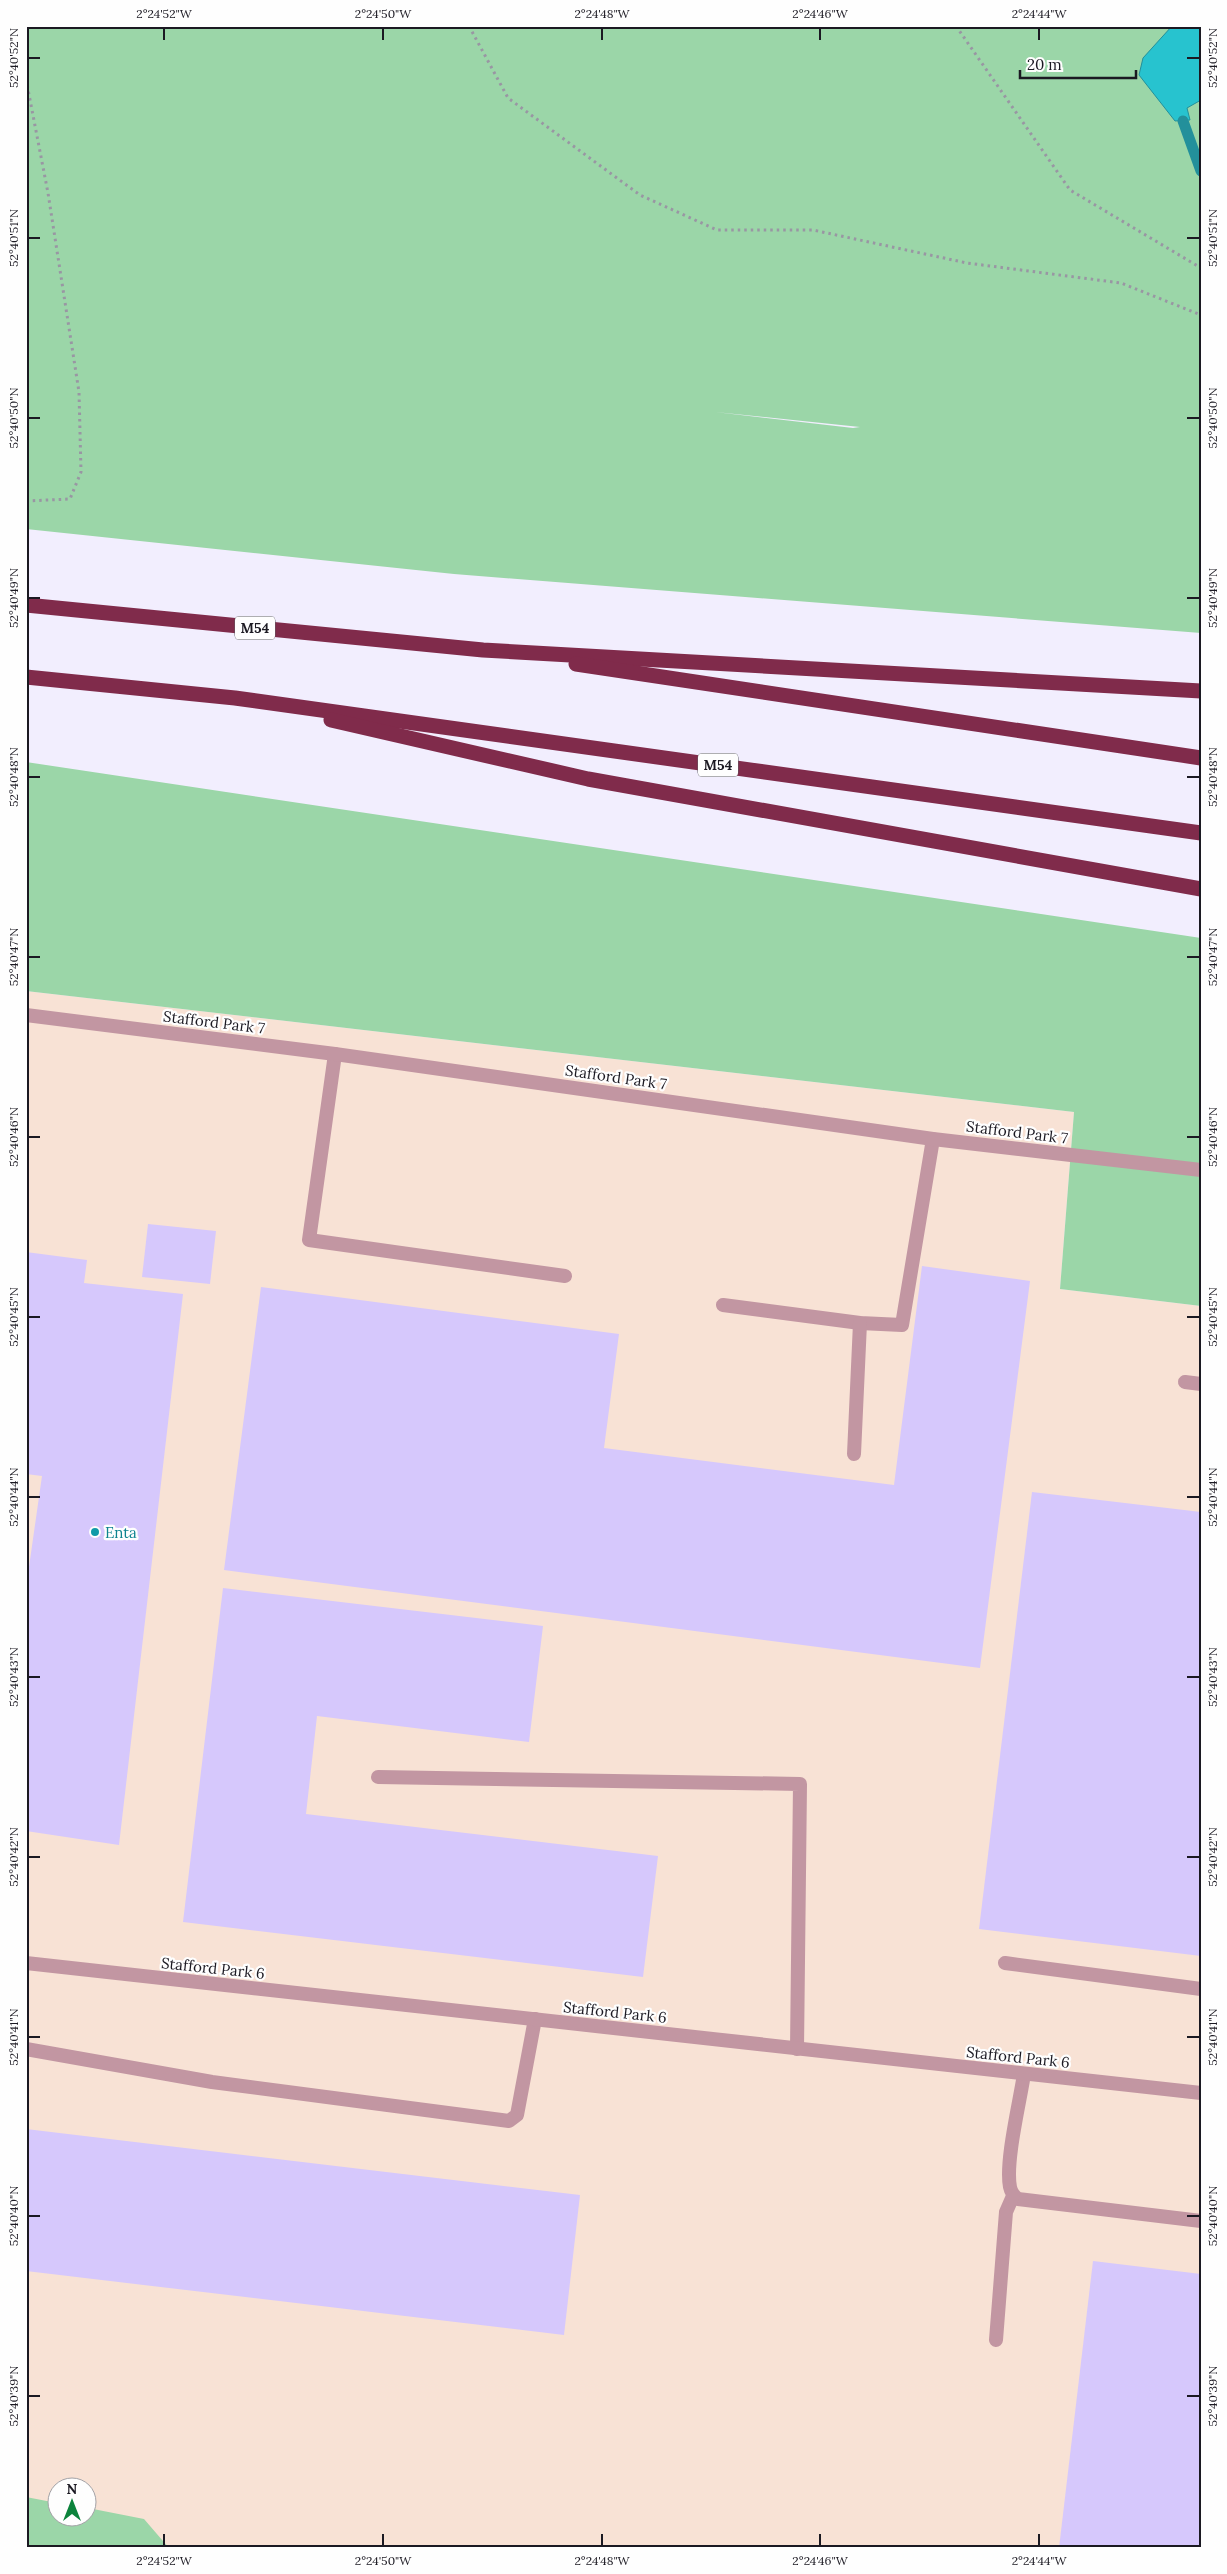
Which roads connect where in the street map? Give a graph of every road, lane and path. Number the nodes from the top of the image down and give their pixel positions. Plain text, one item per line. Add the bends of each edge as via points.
1 (469, 26) edge
2 (956, 26) edge
3 (26, 79) edge
4 (1201, 268) edge
5 (1201, 315) edge
6 (26, 501) edge
7 (26, 605) edge
8 (483, 650) junction
9 (26, 677) edge
10 (1201, 691) edge
11 (235, 698) junction
12 (1201, 758) edge
13 (1201, 833) edge
14 (1201, 889) edge
15 (26, 1016) edge
16 (335, 1054) junction
17 (933, 1139) junction
18 (1201, 1170) edge
19 (565, 1276) dead end
20 (723, 1305) dead end
21 (860, 1323) junction
22 (1185, 1382) dead end
23 (1201, 1384) edge
24 (854, 1454) dead end
25 (378, 1777) dead end
26 (26, 1963) edge
27 (1005, 1963) dead end
28 (1201, 1989) edge
29 (535, 2020) junction
30 (26, 2048) edge
31 (796, 2049) junction
32 (1024, 2074) junction
33 (1201, 2093) edge
34 (1013, 2196) junction
35 (1201, 2221) edge
36 (996, 2340) dead end

1 - 5 path via 508,98 640,195 717,230 813,230 967,263 1121,283
2 - 4 path via 1070,190
3 - 6 path via 48,193 79,392 81,472 70,499
7 - 8 highway, M54
8 - 10 highway
8 - 12 highway, M54
9 - 11 highway, M54
11 - 13 highway, M54
11 - 14 highway via 588,779
15 - 16 street, Stafford Park 7
16 - 17 street, Stafford Park 7
16 - 19 street via 308,1240
17 - 18 street, Stafford Park 7
17 - 21 street via 902,1325
20 - 21 street
21 - 24 street
22 - 23 street
25 - 31 street via 800,1784
26 - 29 street, Stafford Park 6
27 - 28 street
29 - 30 street via 517,2115 509,2121 212,2082
29 - 31 street, Stafford Park 6
31 - 32 street, Stafford Park 6
32 - 33 street, Stafford Park 6
32 - 34 street via 1009,2170
34 - 35 street via 1018,2200
34 - 36 street via 1006,2212

